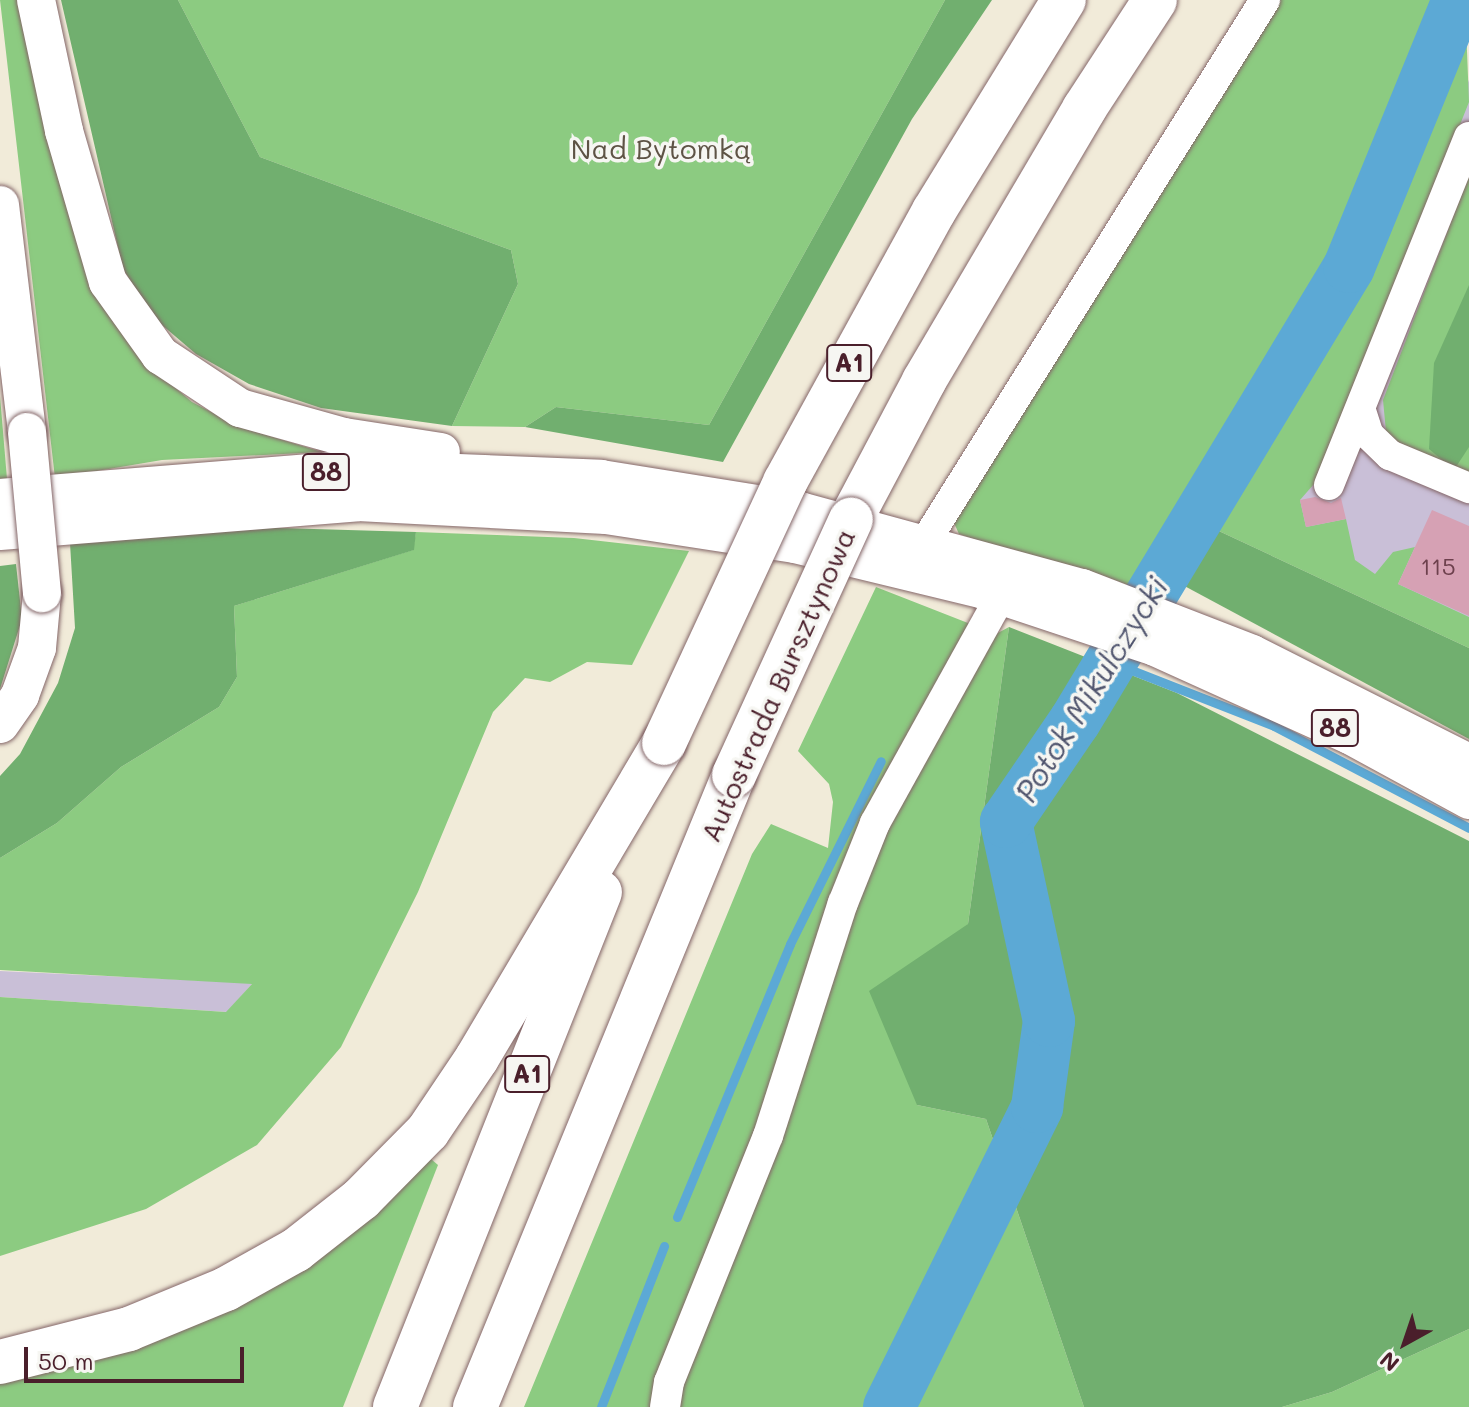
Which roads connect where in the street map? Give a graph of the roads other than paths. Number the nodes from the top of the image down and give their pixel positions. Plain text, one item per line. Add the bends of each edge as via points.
1 (36, 0) edge
2 (1064, 0) edge
3 (1155, 0) edge
4 (1265, 0) edge
5 (1469, 137) edge
6 (0, 205) edge
7 (1361, 411) junction
8 (601, 479) junction
9 (1329, 485) dead end
10 (1469, 488) edge
11 (0, 498) edge
12 (0, 531) edge
13 (925, 542) junction
14 (1001, 596) junction
15 (1073, 602) junction
16 (1205, 652) junction
17 (0, 724) edge
18 (664, 743) junction
19 (1469, 763) edge
20 (1469, 800) edge
21 (0, 1362) edge
22 (395, 1407) edge
23 (475, 1407) edge
24 (665, 1407) edge

1 - 8 main road via 64,131 108,282 160,355 240,408 344,437
2 - 18 highway, A1, bridge via 934,211 785,482
3 - 23 highway, Autostrada Bursztynowa, bridge via 1084,109 924,381 851,519 734,775
4 - 13 lane
5 - 7 lane
6 - 17 main road, bridge via 42,593 37,648 20,695
7 - 9 lane
7 - 10 lane via 1369,435 1390,455
8 - 11 main road, 88 via 357,469
8 - 13 main road, 88 via 800,511
12 - 14 main road, 88 via 358,502 606,515 795,544
13 - 15 main road, 88
14 - 15 main road, 88
14 - 24 lane via 875,823 843,903 768,1136 669,1382
15 - 16 main road, 88
16 - 19 main road, 88 via 1361,705
16 - 20 main road, 88
18 - 21 highway via 477,1058 428,1131 361,1199 296,1250 226,1289 129,1329
18 - 22 highway, A1

